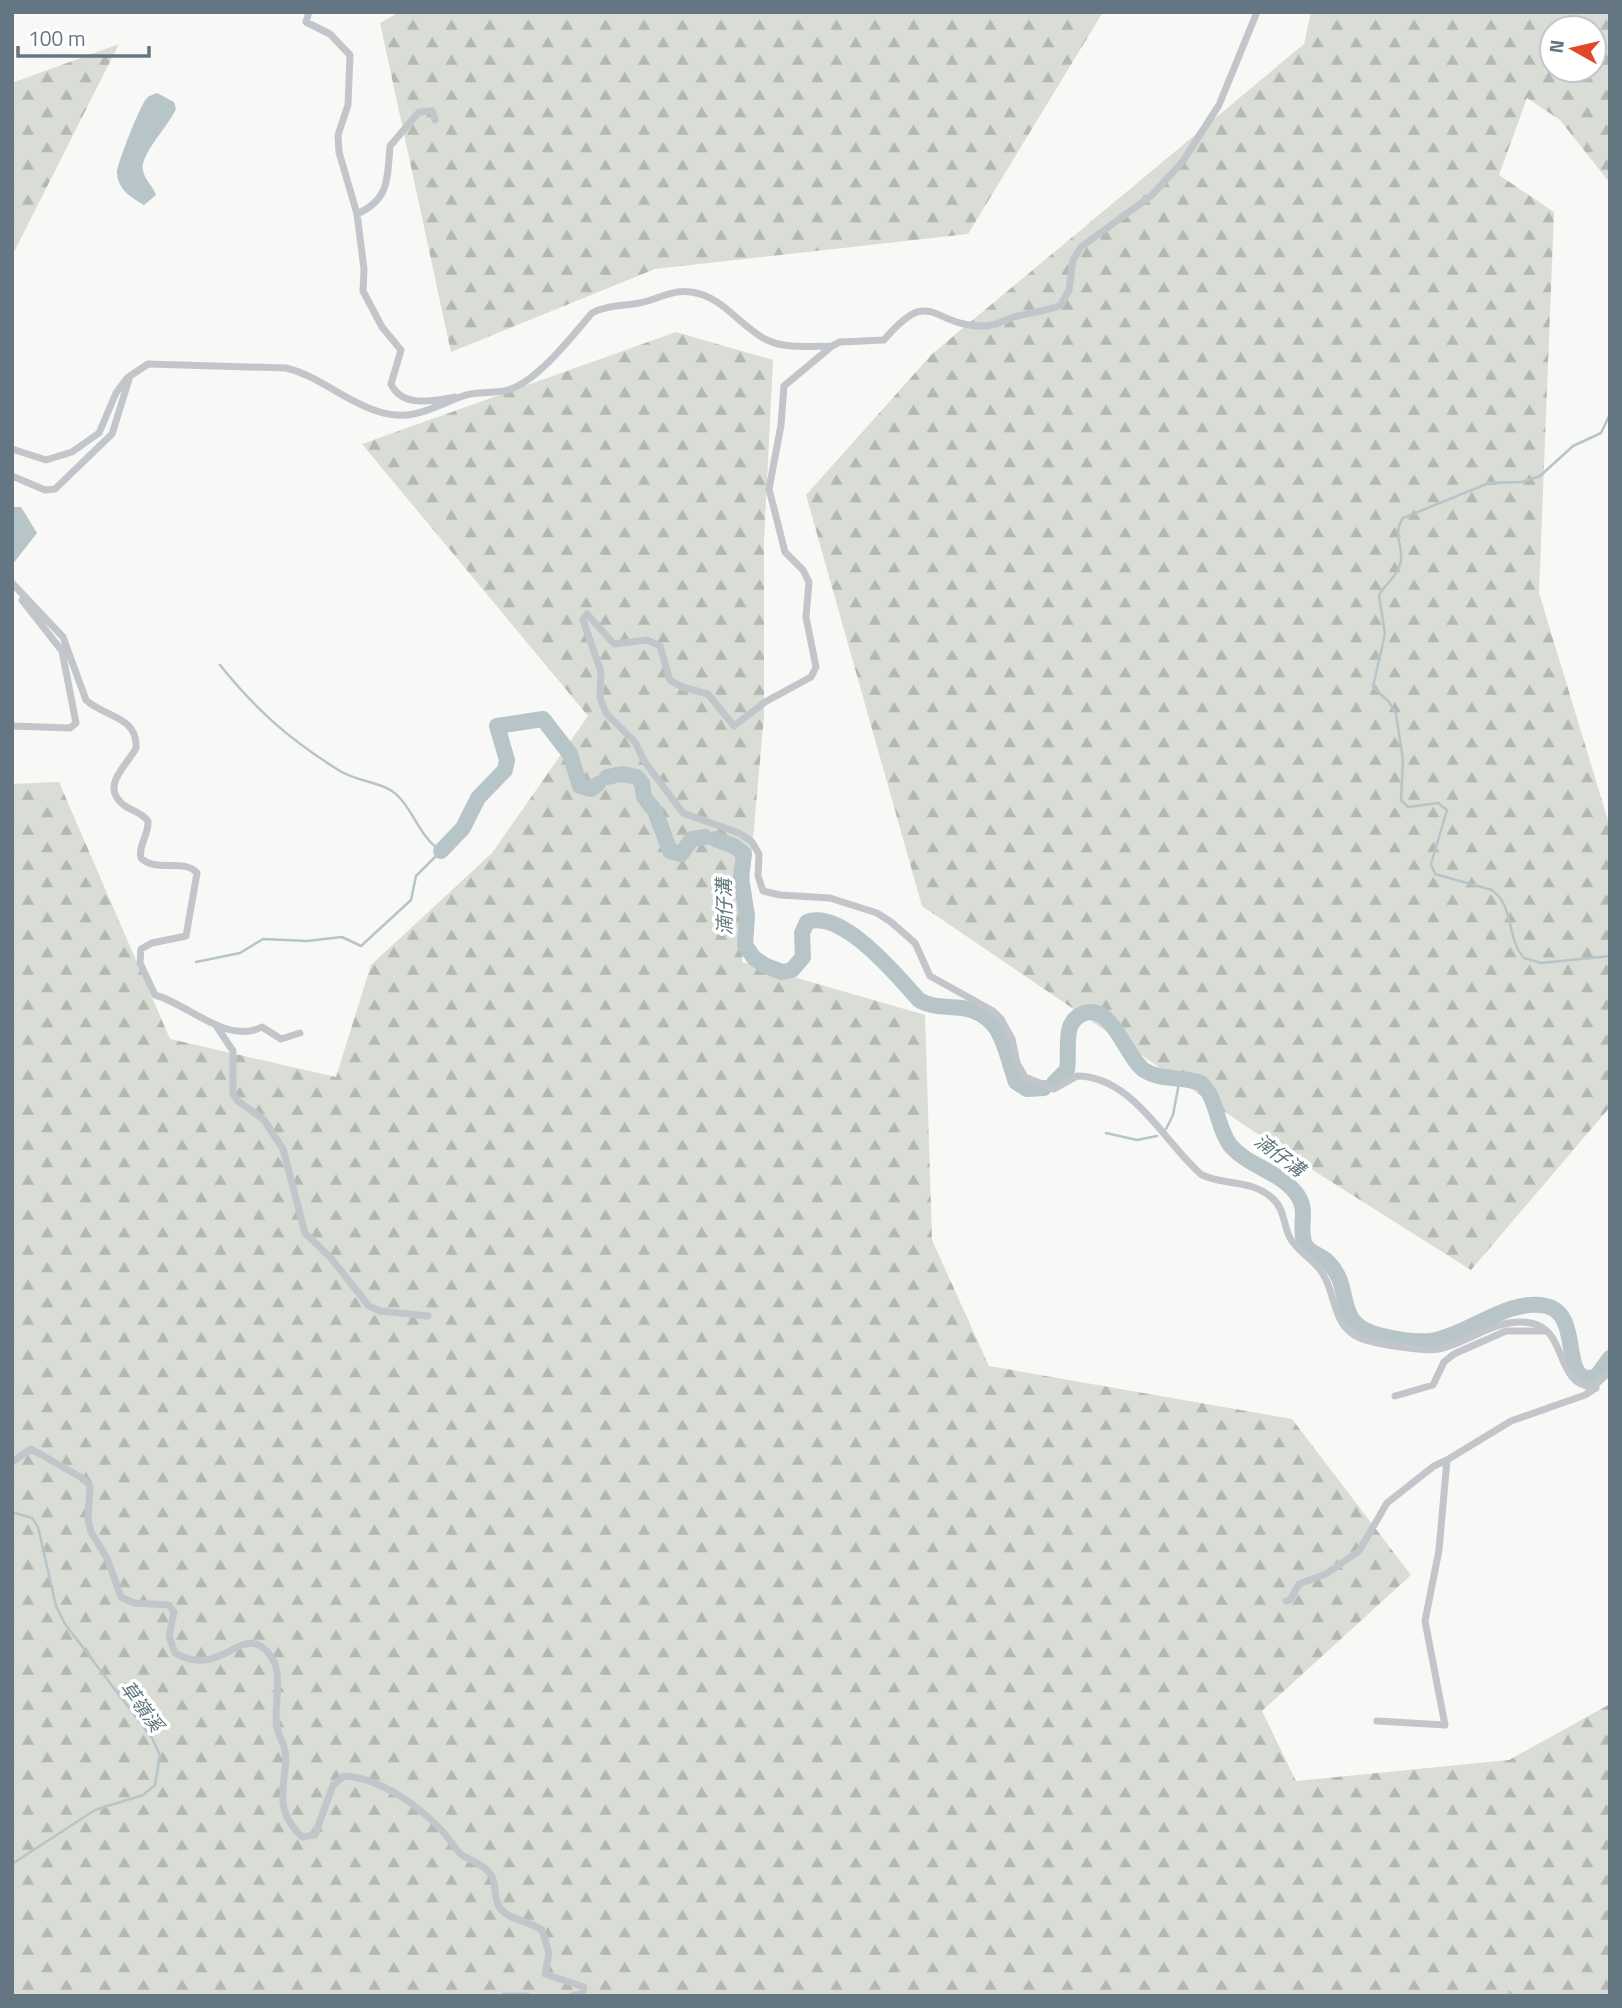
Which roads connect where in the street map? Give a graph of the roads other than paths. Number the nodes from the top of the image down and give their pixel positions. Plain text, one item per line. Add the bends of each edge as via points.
1 (309, 12) edge
2 (1257, 12) edge
3 (435, 120) dead end
4 (357, 214) junction
5 (832, 346) junction
6 (131, 376) junction
7 (463, 396) junction
8 (12, 449) edge
9 (12, 476) edge
10 (15, 587) edge
11 (12, 726) edge
12 (216, 1027) junction
13 (300, 1033) dead end
14 (428, 1316) dead end
15 (1546, 1331) junction
16 (1610, 1372) edge
17 (1599, 1385) junction
18 (1395, 1396) dead end
19 (1447, 1460) junction
20 (12, 1462) edge
21 (1286, 1601) dead end
22 (1377, 1721) dead end
23 (505, 1996) edge
24 (527, 1996) edge
25 (572, 1996) edge

1 - 4 street via 306,22 330,34 351,55 348,105 338,135
2 - 5 street via 1219,105 1183,161 1152,195 1082,247 1073,260 1069,290 1061,305 988,326 915,311 898,322 884,340
3 - 4 street via 432,111 419,112 394,140 380,199
4 - 7 street via 363,291 382,327 401,350 391,379 393,388 415,400
5 - 7 street via 769,341 718,301 675,291 592,313 519,385
5 - 15 street via 784,386 769,479 785,552 809,582 806,617 814,673 734,726 708,694 670,680 660,646 647,640 614,644 587,614 583,620 601,672 600,698 606,713 635,742 683,813 752,842 759,853 763,891 830,898 877,913 915,943 930,976 1001,1019 1025,1077 1054,1090 1077,1076 1102,1081 1149,1117 1202,1175 1237,1181 1270,1196 1279,1204 1296,1246 1326,1279 1337,1314 1350,1333 1374,1342 1436,1350 1505,1324 1538,1325
6 - 7 street via 148,364 270,365 303,372 363,406 401,416 422,414
6 - 8 street via 116,393 99,433 72,452 46,460
6 - 9 street via 112,434 55,489 45,490
10 - 11 street via 62,651 76,723 69,727
10 - 12 street via 63,637 86,700 118,716 134,732 136,748 117,772 114,785 121,802 148,821 141,858 155,865 190,867 198,879 190,902 188,932 182,939 141,948 140,963 155,995 178,1002
12 - 13 street via 242,1032 262,1027 281,1039
12 - 14 street via 233,1051 233,1094 264,1120 283,1149 305,1233 369,1306
15 - 17 street via 1568,1374 1584,1387
15 - 18 street via 1519,1329 1496,1335 1448,1358 1437,1381 1426,1389
16 - 17 street
17 - 19 street via 1585,1395 1511,1420
19 - 21 street via 1387,1503 1359,1551 1326,1574 1298,1584
19 - 22 street via 1439,1550 1425,1621 1445,1725
20 - 25 street via 31,1450 85,1479 90,1486 91,1532 107,1558 121,1597 134,1603 169,1605 174,1612 169,1636 175,1653 201,1662 222,1657 244,1642 264,1648 274,1662 279,1684 276,1725 286,1755 281,1799 302,1837 315,1835 333,1785 344,1776 369,1779 386,1789 492,1876 500,1908 509,1917 542,1930 549,1953 545,1974 584,1987 582,1994
23 - 24 street

